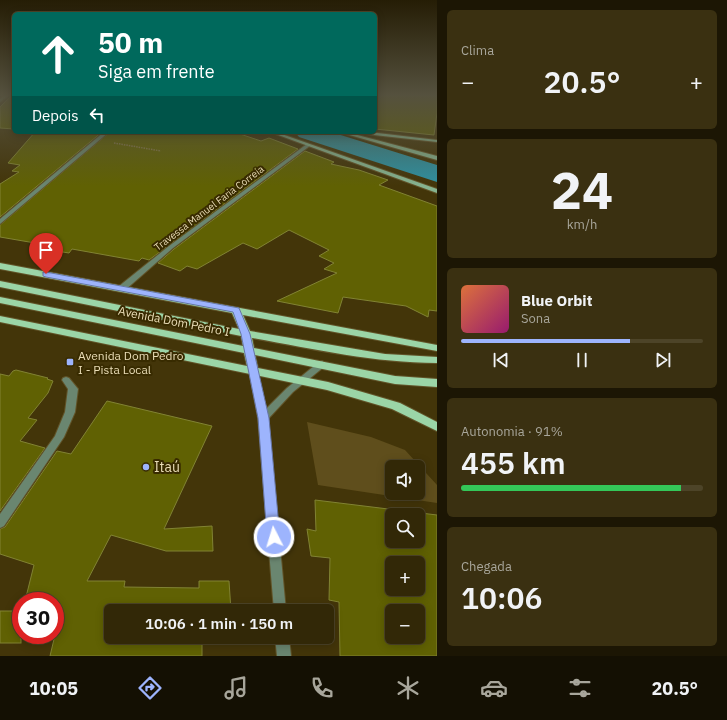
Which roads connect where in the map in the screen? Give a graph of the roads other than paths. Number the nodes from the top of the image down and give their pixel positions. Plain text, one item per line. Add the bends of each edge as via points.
1 (105, 134) edge
2 (278, 134) edge
3 (348, 134) edge
4 (374, 134) edge
5 (437, 141) edge
6 (309, 145) junction
7 (437, 158) edge
8 (437, 191) edge
9 (0, 222) edge
10 (0, 266) edge
11 (0, 284) edge
12 (122, 289) junction
13 (0, 300) edge
14 (236, 310) junction
15 (0, 320) edge
16 (246, 334) junction
17 (437, 348) edge
18 (249, 349) junction
19 (437, 360) edge
20 (322, 364) junction
21 (253, 371) junction
22 (66, 380) dead end
23 (300, 380) junction
24 (437, 383) edge
25 (263, 418) junction
26 (437, 427) edge
27 (0, 523) edge
28 (279, 604) edge
29 (283, 644) edge
30 (284, 656) edge

1 - 9 street
2 - 6 main road
3 - 7 main road
4 - 5 main road
6 - 8 main road
6 - 12 street, Travessa Manuel Faria Correia via 171,248
10 - 12 main road, Avenida Dom Pedro I
11 - 16 main road, Avenida Dom Pedro I
12 - 14 main road, Avenida Dom Pedro I
13 - 18 main road, Avenida Dom Pedro I
14 - 16 main road
14 - 17 main road, Avenida Dom Pedro I
15 - 21 main road
16 - 18 main road
16 - 19 main road, Avenida Dom Pedro I via 380,356
18 - 20 main road, Avenida Dom Pedro I
18 - 21 main road
20 - 23 street
20 - 24 main road, Avenida Dom Pedro I via 395,380
21 - 23 main road
21 - 25 street
22 - 27 street via 73,389 70,412 59,437
23 - 25 street
23 - 26 main road via 383,402 412,413
25 - 28 street
29 - 30 street

